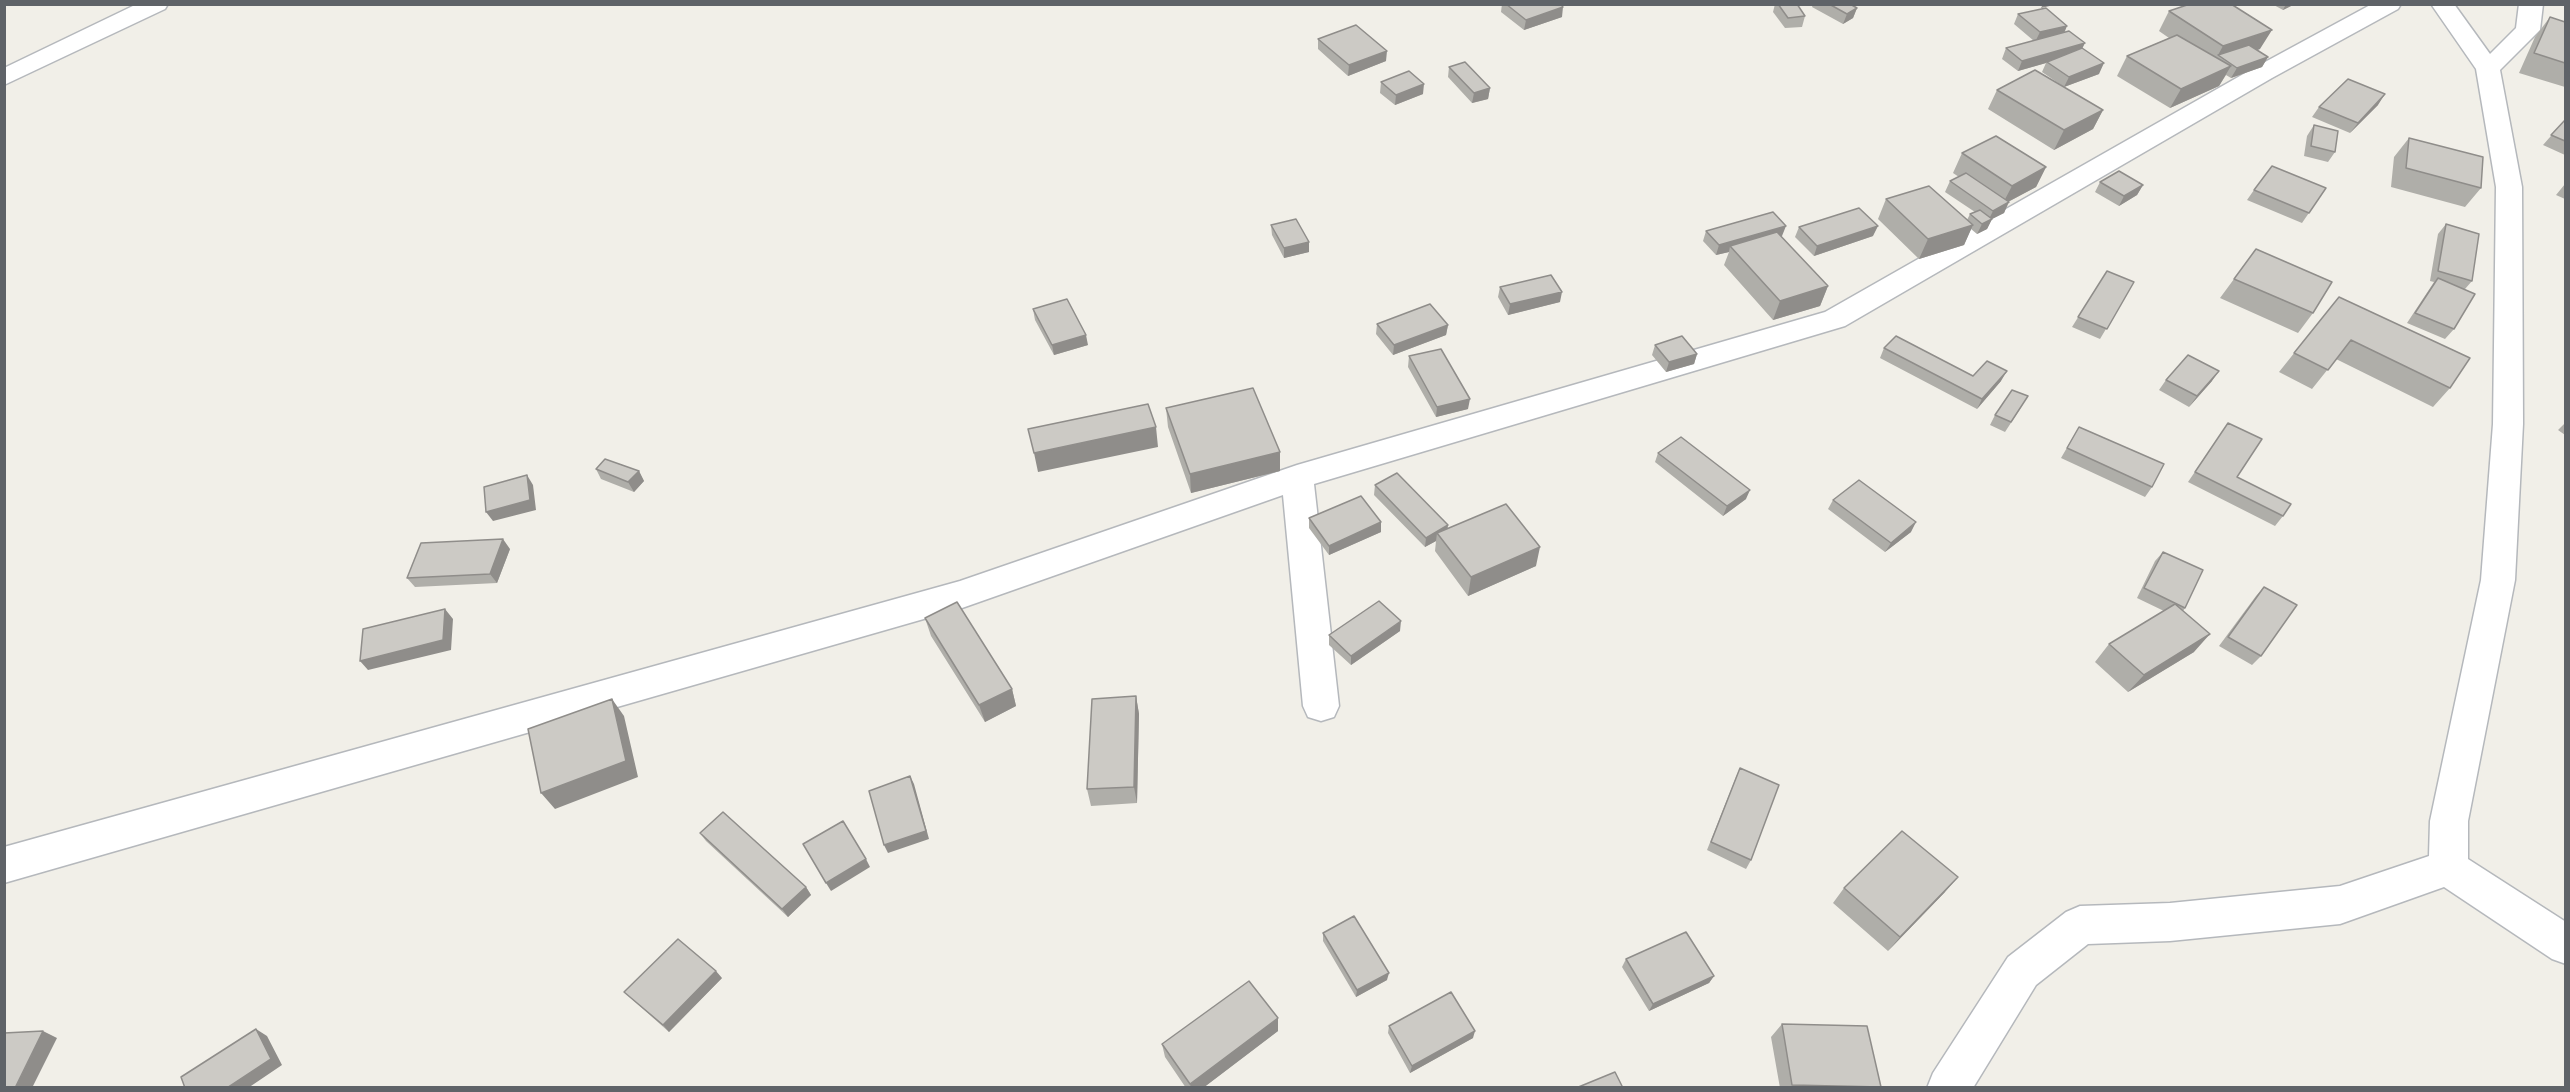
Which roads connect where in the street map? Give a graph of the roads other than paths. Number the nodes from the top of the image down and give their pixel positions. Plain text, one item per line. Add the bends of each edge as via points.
1 (157, 4) edge
2 (2390, 4) edge
3 (2442, 4) edge
4 (2531, 4) edge
5 (2488, 69) junction
6 (4, 78) edge
7 (1297, 477) junction
8 (1321, 706) dead end
9 (4, 865) edge
10 (2448, 867) junction
11 (2565, 945) edge
12 (1948, 1088) edge

1 - 6 street
2 - 7 street via 1835,319
3 - 5 street
4 - 5 street via 2528,30
5 - 10 street via 2509,187 2508,424 2498,580 2449,821
7 - 8 street
7 - 9 street via 962,594
10 - 11 street
10 - 12 street via 2340,905 2170,922 2080,926 2022,972

